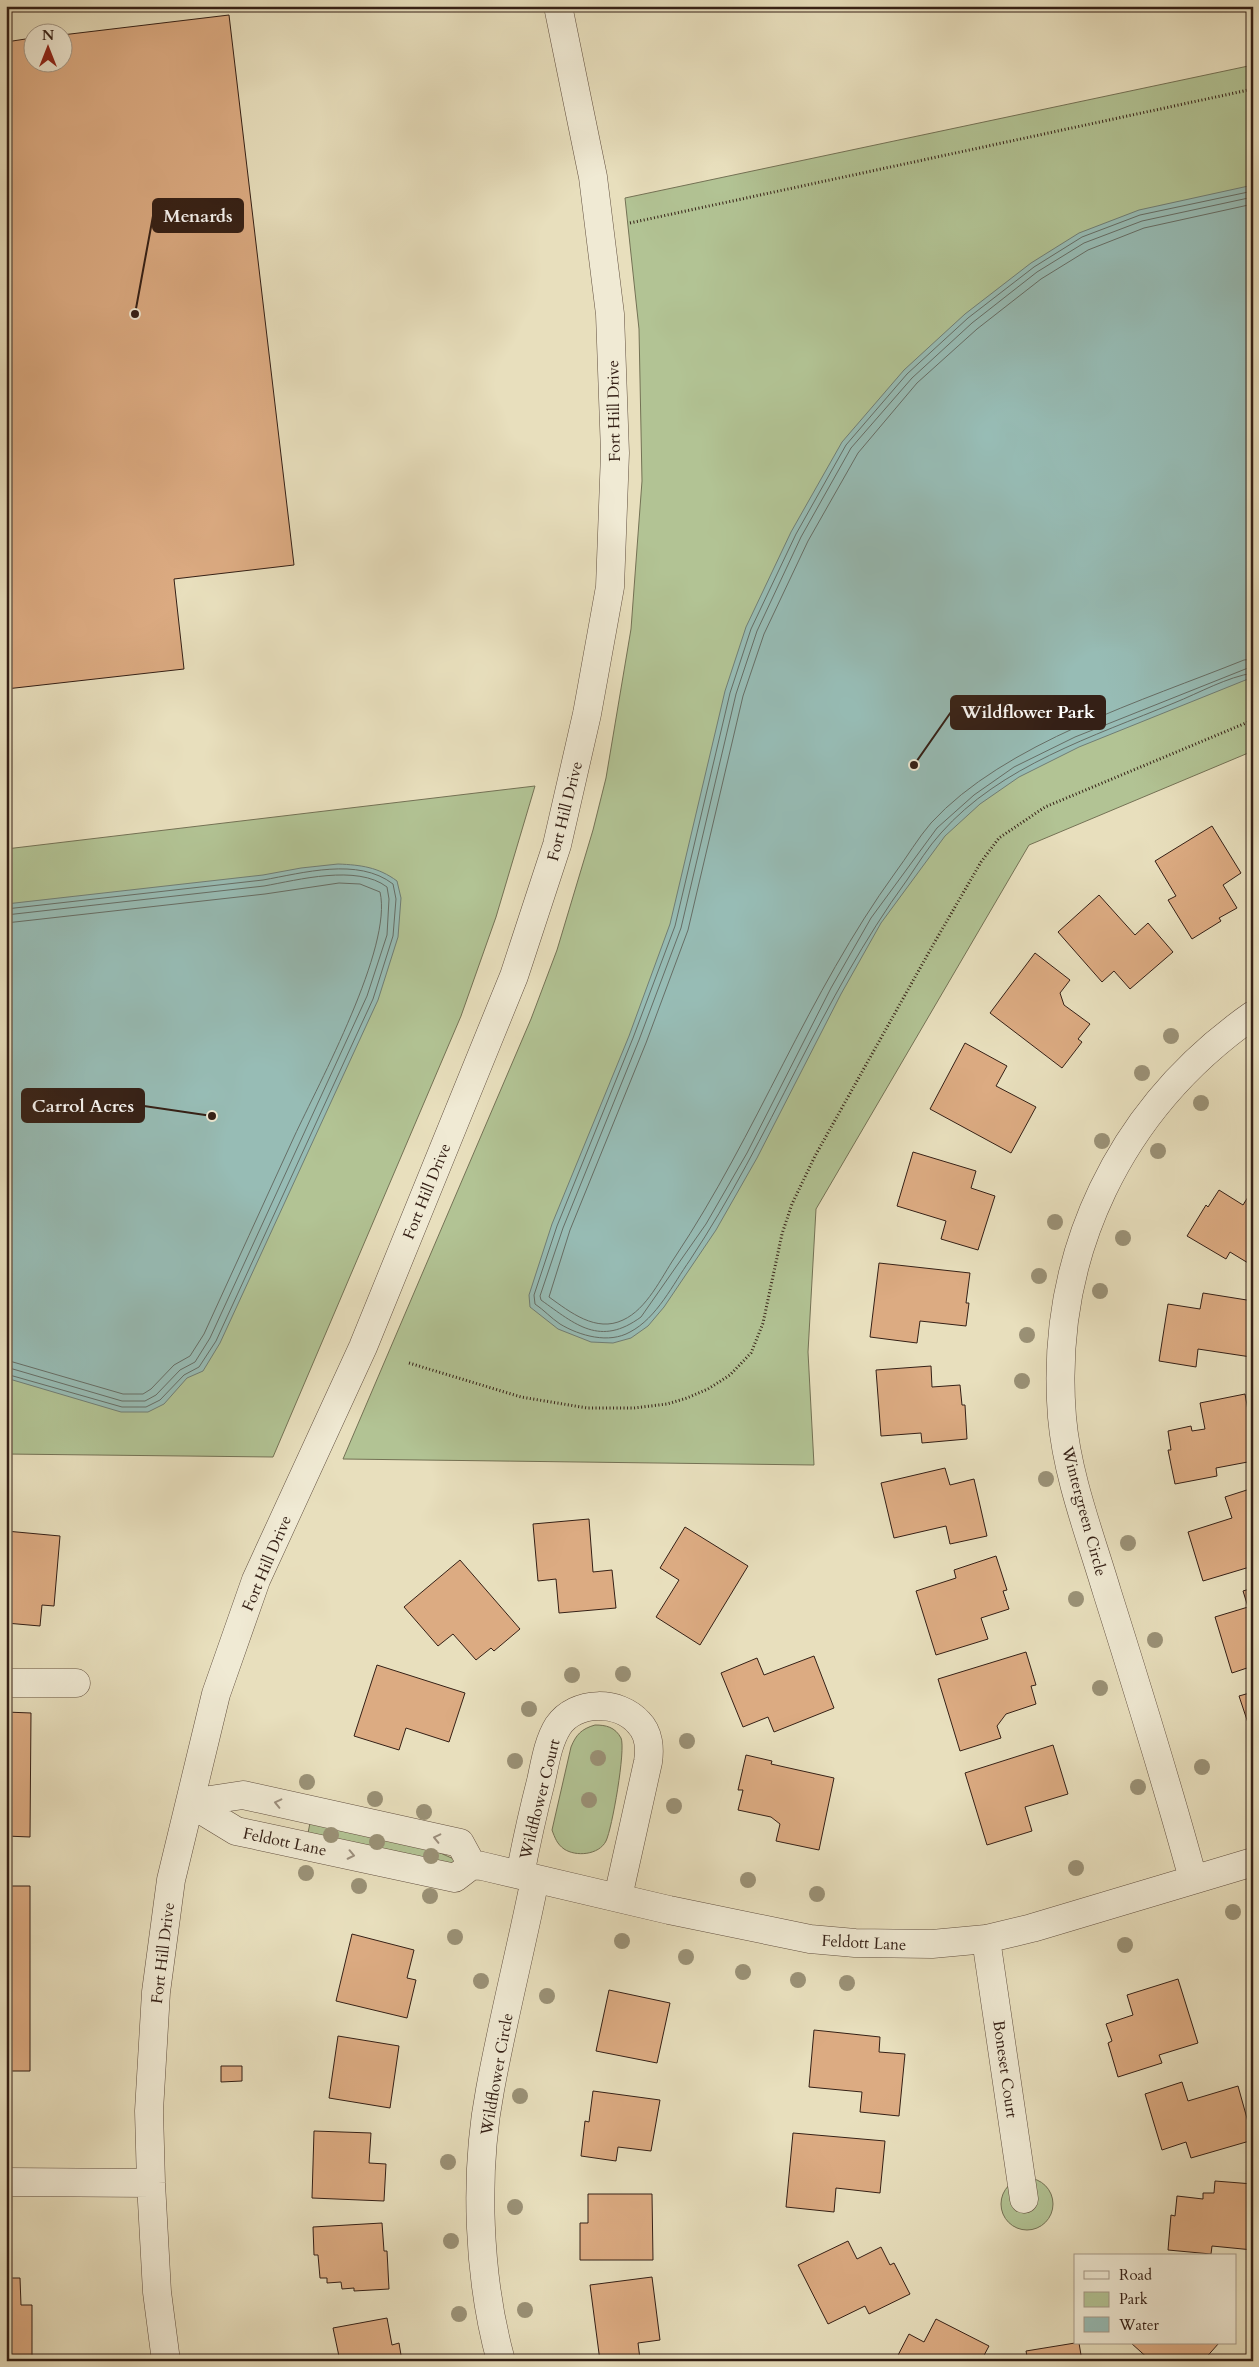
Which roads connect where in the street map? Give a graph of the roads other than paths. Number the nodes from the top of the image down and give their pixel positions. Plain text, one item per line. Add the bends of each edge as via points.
1 (558, 6) edge
2 (1253, 1015) edge
3 (6, 1683) edge
4 (76, 1683) dead end
5 (190, 1803) junction
6 (1253, 1862) edge
7 (472, 1865) junction
8 (528, 1877) junction
9 (1192, 1879) junction
10 (618, 1897) junction
11 (986, 1939) junction
12 (6, 2182) edge
13 (150, 2183) junction
14 (1024, 2199) dead end
15 (166, 2361) edge
16 (500, 2361) edge

1 - 5 street, Fort Hill Drive via 593,177 610,314 615,453 610,587 587,714 557,845 514,976 367,1338 256,1580 216,1694
2 - 9 street, Wintergreen Circle via 1193,1062 1123,1148 1092,1214 1073,1268 1064,1324 1062,1419 1076,1489 1175,1813
3 - 4 street
5 -> 7 street, Feldott Lane via 246,1833 455,1878
7 -> 5 street via 460,1843 250,1796
5 - 13 street, Fort Hill Drive via 171,1880 156,1992 149,2111
6 - 9 street, Feldott Lane
7 - 8 street, Feldott Lane
8 - 10 street, Feldott Lane
8 - 10 street, Wildflower Court via 549,1748 558,1727 570,1714 592,1706 610,1707 629,1714 641,1724 650,1747
8 - 16 street, Wildflower Circle via 490,2091 482,2161 483,2251 487,2294
9 - 11 street, Feldott Lane via 1075,1917
10 - 11 street, Feldott Lane via 810,1939 932,1944
11 - 14 street, Boneset Court
12 - 13 street
13 - 15 street, Fort Hill Drive via 157,2292

